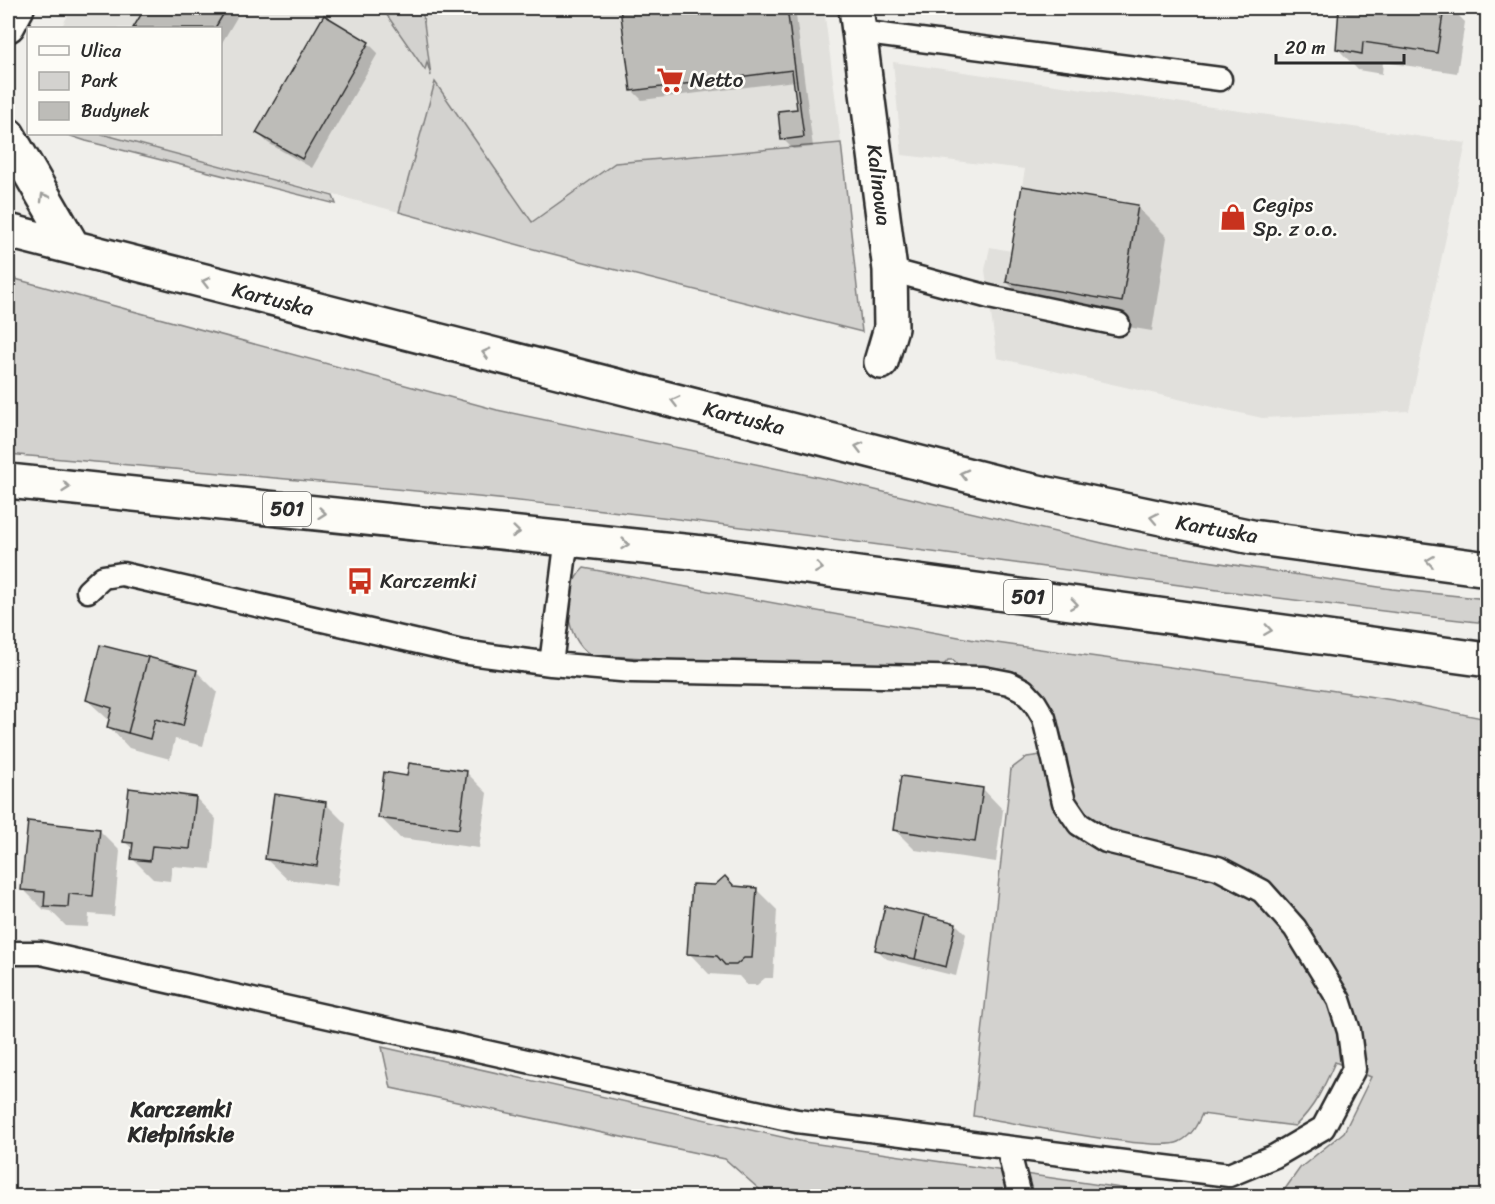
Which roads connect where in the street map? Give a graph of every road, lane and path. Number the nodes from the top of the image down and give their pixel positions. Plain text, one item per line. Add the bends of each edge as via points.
1 (17, 8) edge
2 (857, 20) edge
3 (8, 25) edge
4 (1220, 79) dead end
5 (8, 135) edge
6 (8, 231) edge
7 (73, 248) junction
8 (890, 270) junction
9 (1118, 324) dead end
10 (881, 362) dead end
11 (8, 481) edge
12 (567, 537) junction
13 (1488, 569) edge
14 (88, 591) dead end
15 (1488, 660) edge
16 (551, 664) junction
17 (8, 953) edge
18 (1008, 1149) junction
19 (1020, 1197) edge

1 - 3 main road
2 - 4 lane
2 - 8 main road, Kalinowa
7 -> 5 main road
6 - 7 main road, Kartuska
13 -> 7 main road, Kartuska via 1252,537 1081,502
8 - 9 lane via 989,297
8 - 10 main road, Kalinowa via 891,328
11 -> 12 main road, 501
12 -> 15 main road, 501
12 - 16 lane
14 - 16 lane via 104,576 122,574 462,652
16 - 18 lane via 632,671 982,678 1009,683 1023,690 1044,717 1064,802 1079,824 1107,841 1218,868 1262,891 1295,928 1339,1000 1349,1031 1354,1069 1323,1128 1275,1155 1229,1175
17 - 18 lane via 41,953 797,1121
18 - 19 lane

